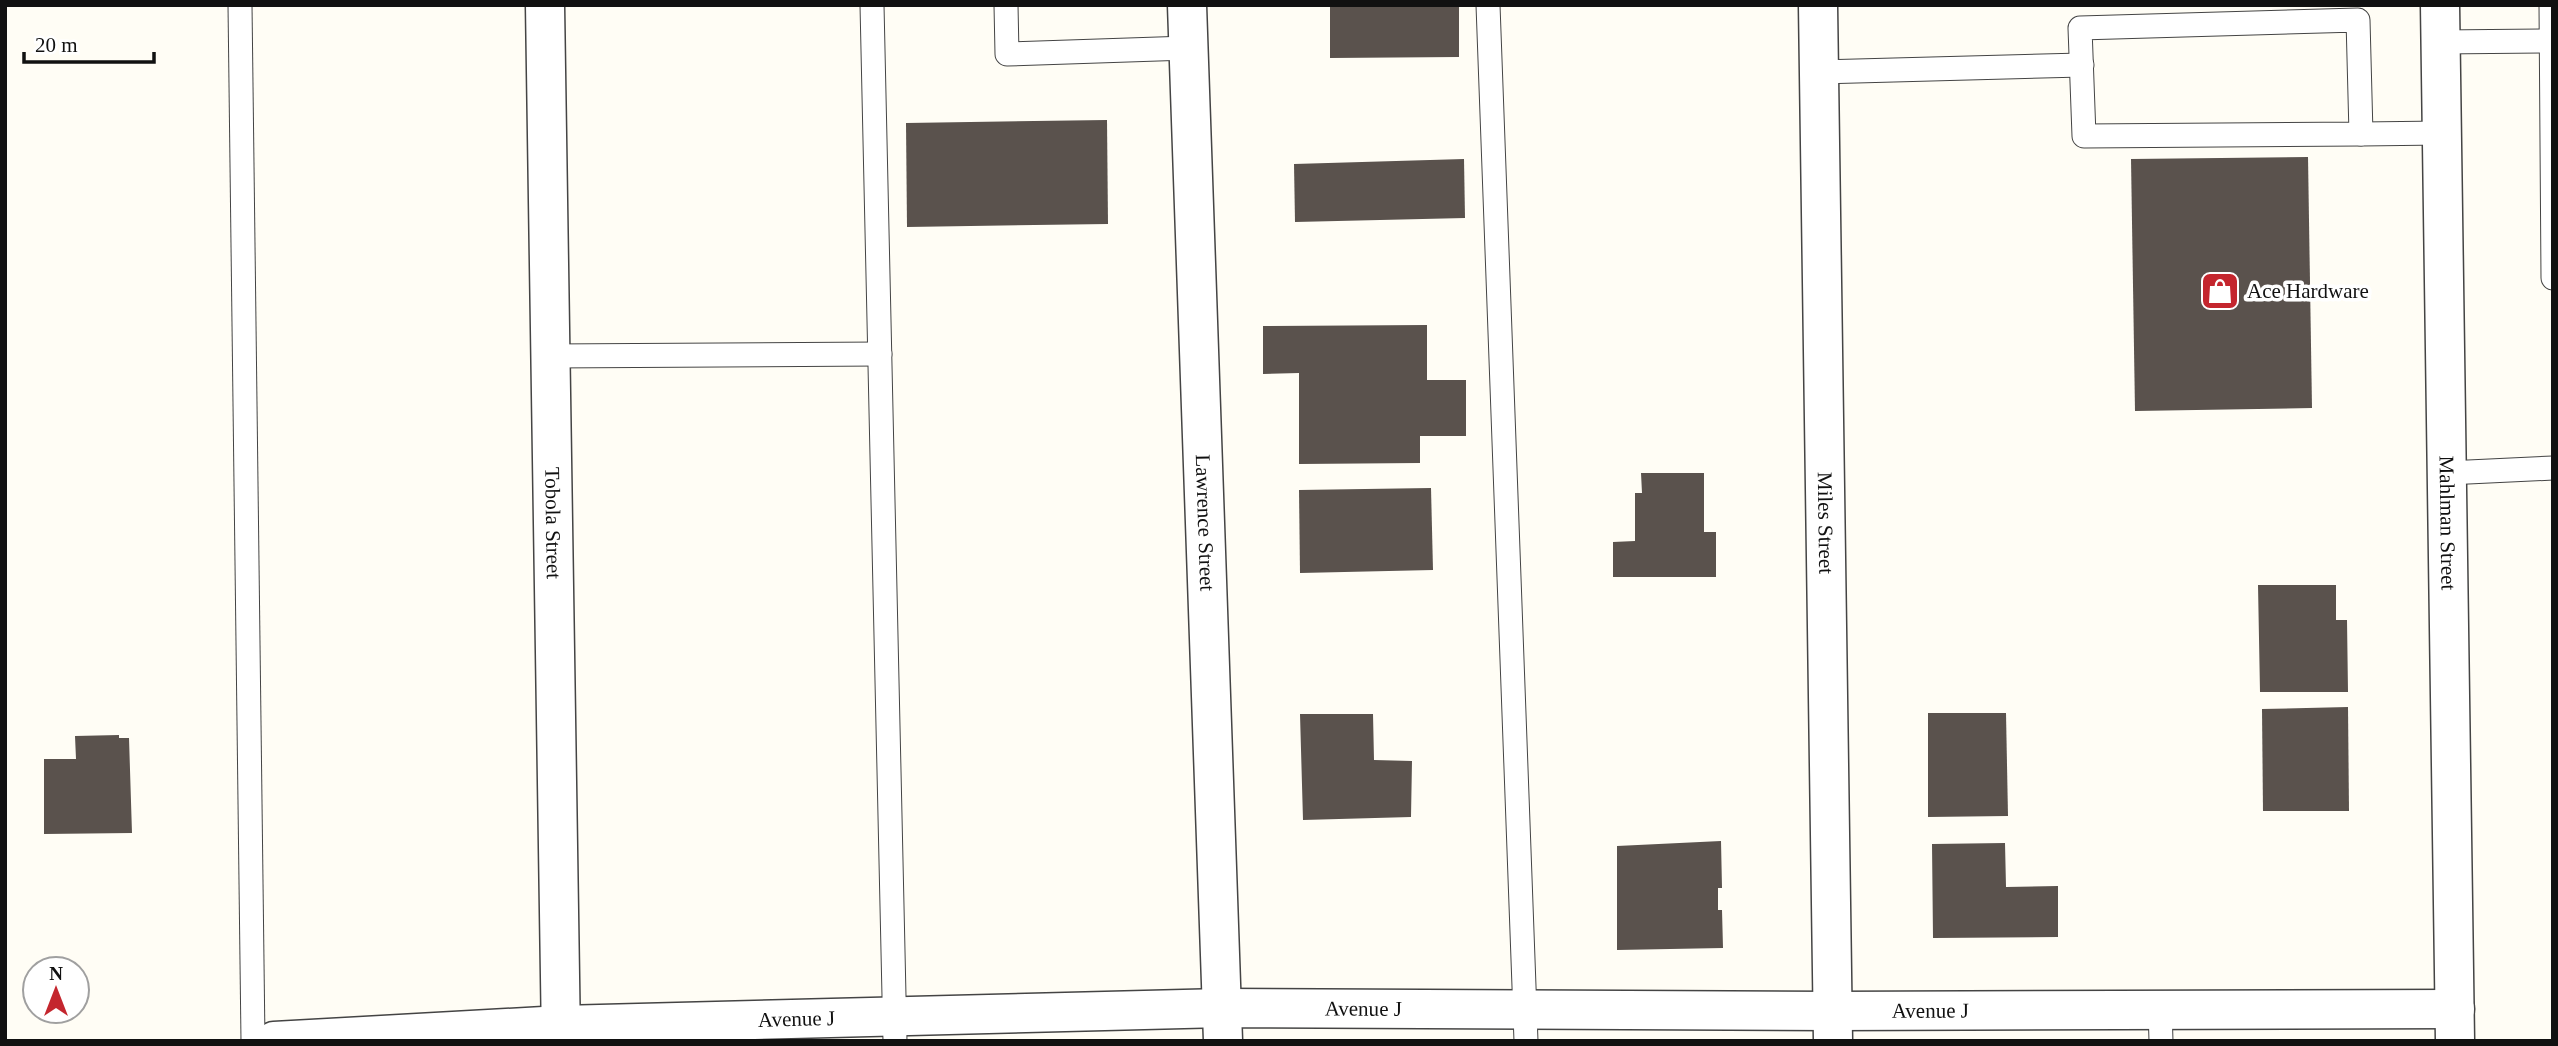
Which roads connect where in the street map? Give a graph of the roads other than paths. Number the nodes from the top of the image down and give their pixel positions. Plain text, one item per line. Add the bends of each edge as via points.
1 (240, 5) edge
2 (545, 5) edge
3 (872, 5) edge
4 (1006, 5) edge
5 (1187, 5) edge
6 (1488, 5) edge
7 (1818, 5) edge
8 (2440, 5) edge
9 (2550, 5) edge
10 (2171, 15) edge
11 (2551, 41) edge
12 (2440, 43) junction
13 (1188, 48) junction
14 (2082, 65) junction
15 (1819, 72) junction
16 (2442, 133) junction
17 (2361, 134) junction
18 (2553, 278) edge
19 (880, 354) junction
20 (550, 356) junction
21 (2553, 468) edge
22 (2447, 473) junction
23 (1223, 1024) edge
24 (2161, 1024) edge
25 (1526, 1025) edge
26 (2455, 1025) edge
27 (1833, 1026) edge
28 (895, 1029) edge
29 (561, 1033) edge
30 (253, 1041) edge
31 (274, 1041) edge

1 - 30 lane
2 - 20 street, Tobola Street
3 - 19 lane
4 - 13 lane via 1007,54
5 - 13 street, Lawrence Street
6 - 25 lane
7 - 15 street, Miles Street
8 - 12 street, Mahlman Street
9 - 11 lane
10 - 14 lane via 2080,28
10 - 17 lane via 2358,20
11 - 12 lane
11 - 18 lane
12 - 16 street, Mahlman Street
13 - 23 street, Lawrence Street
14 - 15 lane
14 - 17 lane via 2084,136
15 - 27 street, Miles Street
16 - 17 lane
16 - 22 street, Mahlman Street
19 - 20 lane
19 - 28 lane
20 - 29 street, Tobola Street
21 - 22 lane
22 - 26 street, Mahlman Street
23 - 25 street, Avenue J
23 - 28 street, Avenue J
24 - 26 street, Avenue J
24 - 27 street, Avenue J
25 - 27 street, Avenue J
28 - 29 street, Avenue J
29 - 31 street, Avenue J

